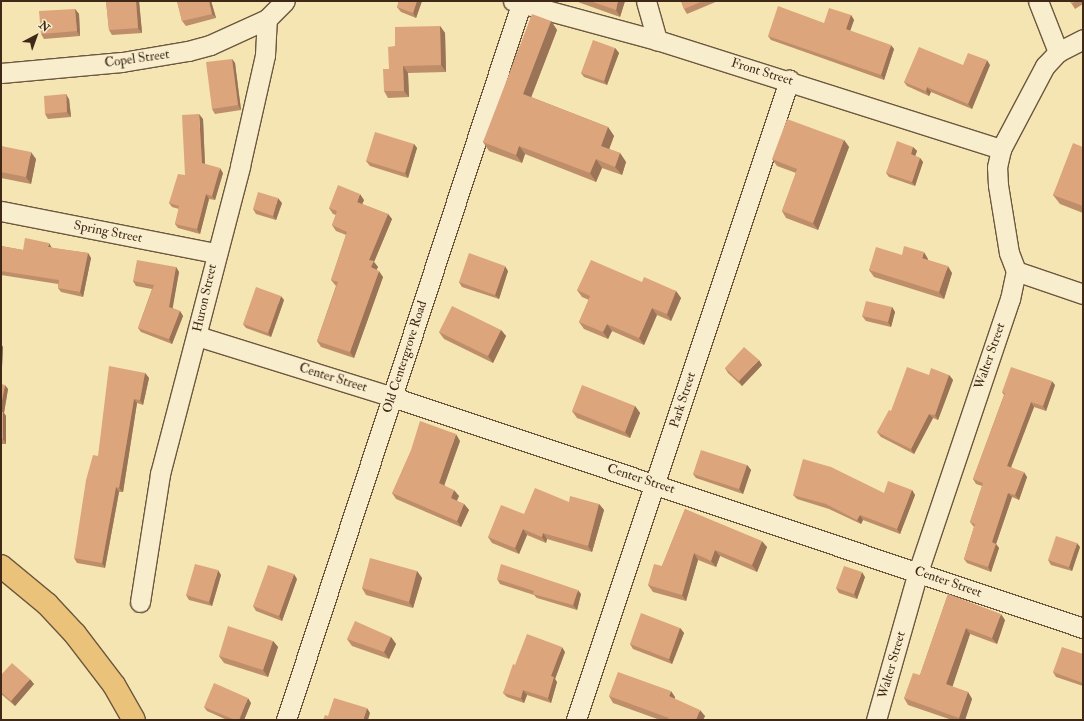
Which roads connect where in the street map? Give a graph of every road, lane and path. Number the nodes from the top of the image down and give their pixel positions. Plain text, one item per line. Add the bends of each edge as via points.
1 (285, 1) edge
2 (646, 1) edge
3 (1038, 1) edge
4 (519, 2) edge
5 (267, 19) junction
6 (1083, 39) edge
7 (657, 40) junction
8 (1058, 52) junction
9 (1, 73) edge
10 (789, 80) junction
11 (1001, 149) junction
12 (1, 212) edge
13 (216, 254) junction
14 (1016, 270) junction
15 (1083, 294) edge
16 (197, 336) junction
17 (392, 397) junction
18 (655, 484) junction
19 (1, 566) edge
20 (918, 572) junction
21 (140, 602) dead end
22 (1083, 628) edge
23 (134, 720) edge
24 (286, 720) edge
25 (576, 720) edge
26 (876, 720) edge

1 - 5 street
2 - 7 street
3 - 8 street
4 - 7 street, Front Street
4 - 17 street, Old Centergrove Road
5 - 9 street, Copel Street via 210,45 188,51 122,62
5 - 13 street, Huron Street via 263,62 240,166
6 - 8 street
7 - 10 street, Front Street
8 - 11 street via 1035,82
10 - 11 street, Front Street
10 - 18 street, Park Street
11 - 14 street via 997,167 998,185 1008,253
12 - 13 street, Spring Street
13 - 16 street, Huron Street
14 - 15 street
14 - 20 street, Walter Street via 1010,299
16 - 17 street, Center Street
16 - 21 street, Huron Street via 160,474
17 - 18 street, Center Street
17 - 24 street, Old Centergrove Road
18 - 20 street, Center Street
18 - 25 street, Park Street
19 - 23 main road via 47,604 76,634 114,685
20 - 22 street, Center Street
20 - 26 street, Walter Street

